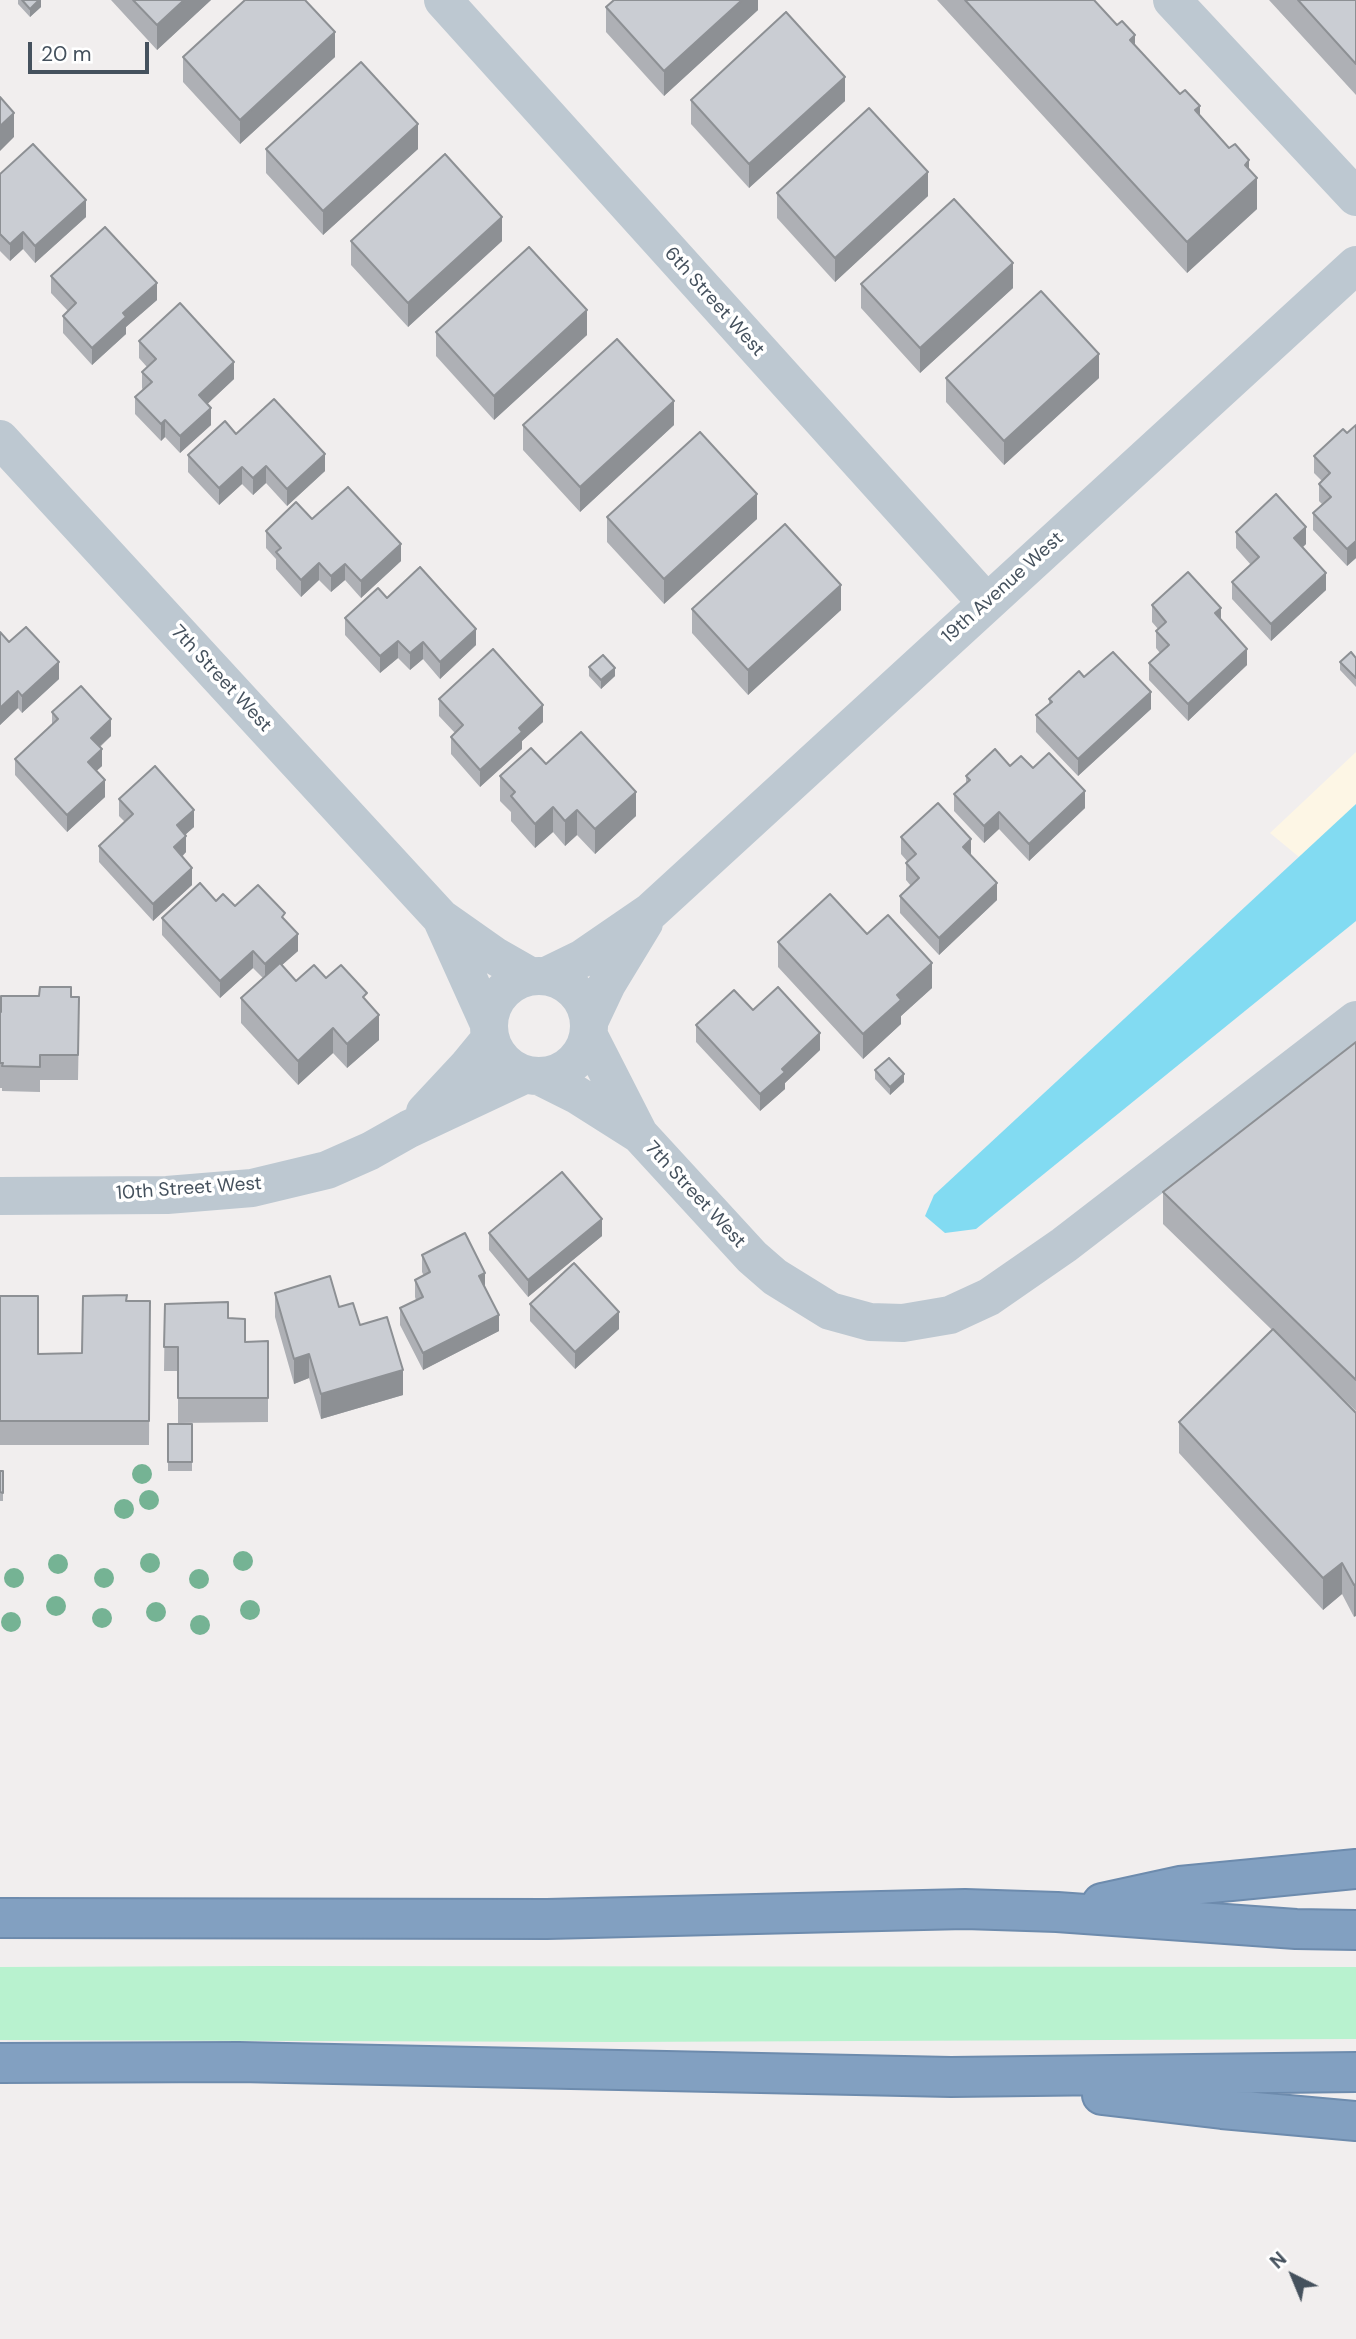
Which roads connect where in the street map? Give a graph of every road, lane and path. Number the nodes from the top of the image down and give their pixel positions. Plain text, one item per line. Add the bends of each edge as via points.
1 (443, 0) edge
2 (1172, 0) edge
3 (1356, 197) edge
4 (1356, 265) edge
5 (0, 439) edge
6 (987, 603) junction
7 (650, 912) junction
8 (441, 918) junction
9 (538, 976) junction
10 (1356, 1020) edge
11 (589, 1028) junction
12 (489, 1030) junction
13 (533, 1076) junction
14 (409, 1129) junction
15 (639, 1134) junction
16 (0, 1196) edge
17 (1356, 1869) edge
18 (1056, 1912) junction
19 (0, 1919) edge
20 (1356, 1930) edge
21 (0, 2063) edge
22 (1356, 2072) edge
23 (951, 2077) junction
24 (1356, 2121) edge

1 - 6 street, 6th Street West
2 - 3 street
4 - 6 street, 19th Avenue West
5 - 8 street, 7th Street West
6 - 7 street, 19th Avenue West
7 - 9 street, 19th Avenue West via 583,958
7 - 11 street, 19th Avenue West via 607,984
8 - 9 street, 7th Street West via 495,956
8 - 12 street, 7th Street West
9 - 11 street via 574,989 585,1004
9 - 12 street via 502,991 493,1005
10 - 15 street, 7th Street West via 1064,1245 989,1297 950,1315 870,1322 830,1311 752,1257
11 - 13 street via 583,1052 572,1064 558,1073
11 - 15 street, 7th Street West
12 - 13 street via 497,1055 508,1067
12 - 14 street, 10th Street West via 467,1067
13 - 14 street, 10th Street West
13 - 15 street, 7th Street West via 577,1094
14 - 16 street, 10th Street West via 327,1170 252,1188 167,1195
17 - 18 highway via 1180,1886
18 - 19 highway via 965,1909 547,1919
18 - 20 highway
21 - 23 highway via 253,2062
22 - 23 highway
23 - 24 highway

